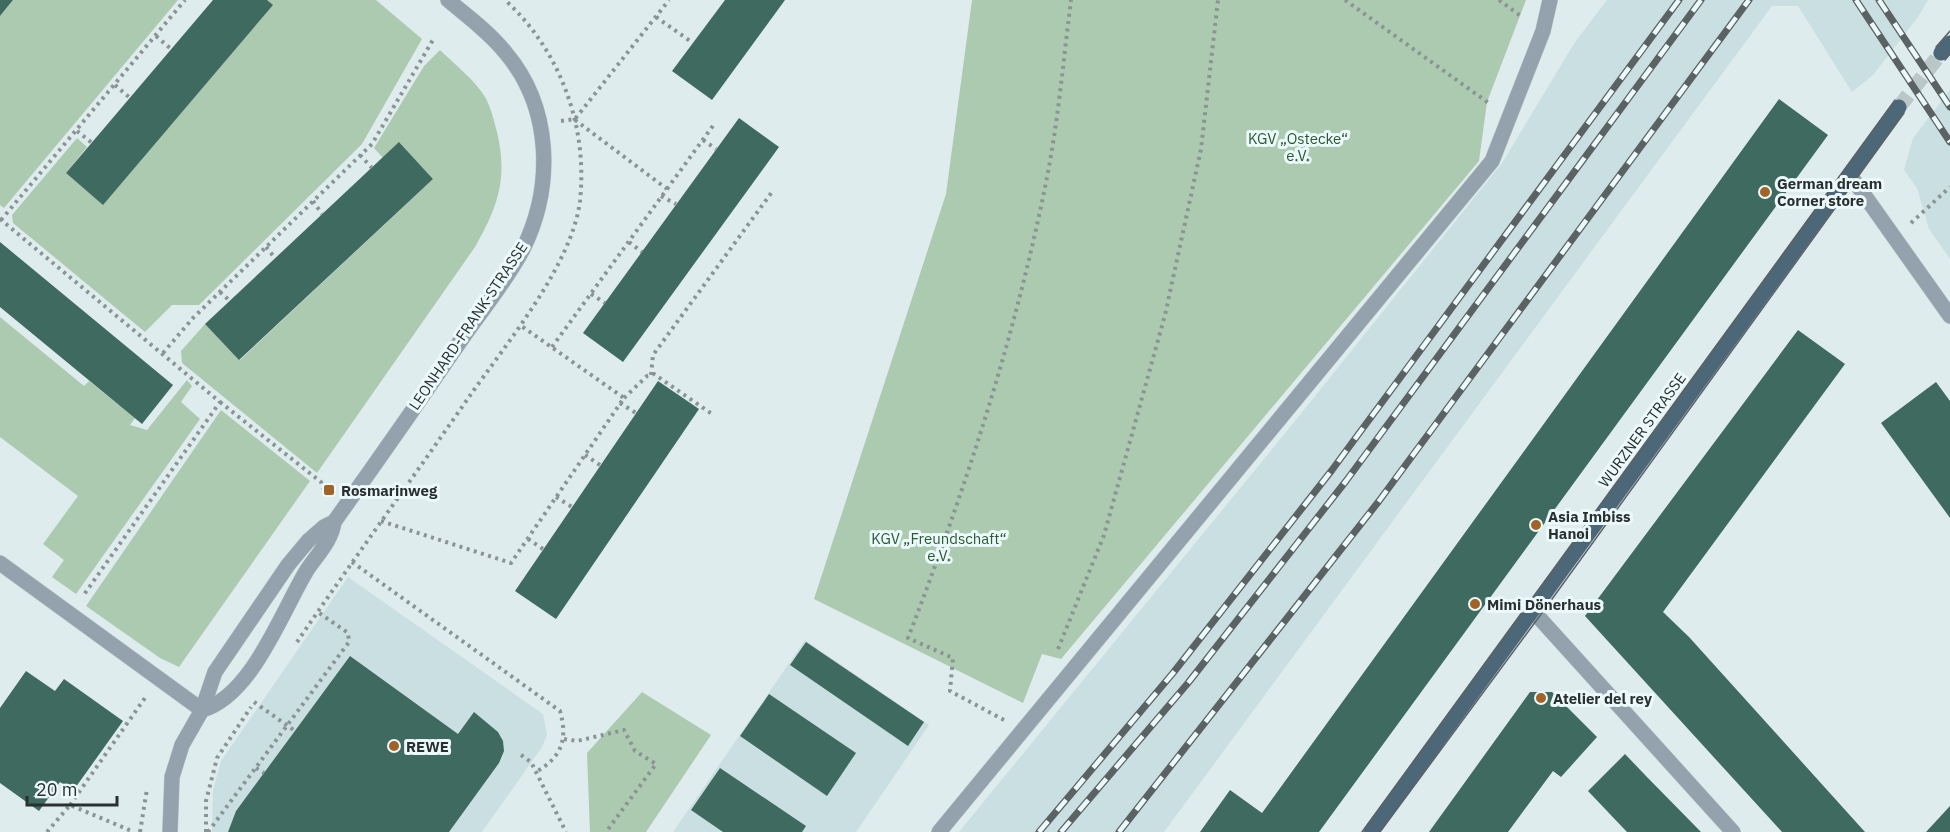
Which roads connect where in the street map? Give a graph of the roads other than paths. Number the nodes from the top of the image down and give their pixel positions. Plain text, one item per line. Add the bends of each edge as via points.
1 (448, 0) edge
2 (1550, 0) edge
3 (1899, 107) tunnel mouth
4 (1850, 175) junction
5 (1950, 316) edge
6 (334, 522) junction
7 (299, 552) junction
8 (312, 562) junction
9 (0, 563) edge
10 (1533, 611) junction
11 (202, 710) junction
12 (170, 832) edge
13 (939, 832) edge
14 (1371, 832) edge
15 (1732, 832) edge

1 - 6 street, LEONHARD-FRANK-STRASSE via 496,42 526,86 544,150 544,177 536,218 522,250
2 - 13 street via 1543,31 1492,161
3 - 4 main road, WURZNER STRASSE
4 - 5 street
4 - 10 main road, WURZNER STRASSE
6 - 7 street, LEONHARD-FRANK-STRASSE
6 - 8 street, LEONHARD-FRANK-STRASSE via 330,536
7 - 8 street
7 - 11 street, LEONHARD-FRANK-STRASSE via 222,660
8 - 11 street, LEONHARD-FRANK-STRASSE via 275,630 242,679 214,706
9 - 11 street
10 - 14 main road, WURZNER STRASSE
10 - 15 street
11 - 12 street, LEONHARD-FRANK-STRASSE via 182,745 172,777

